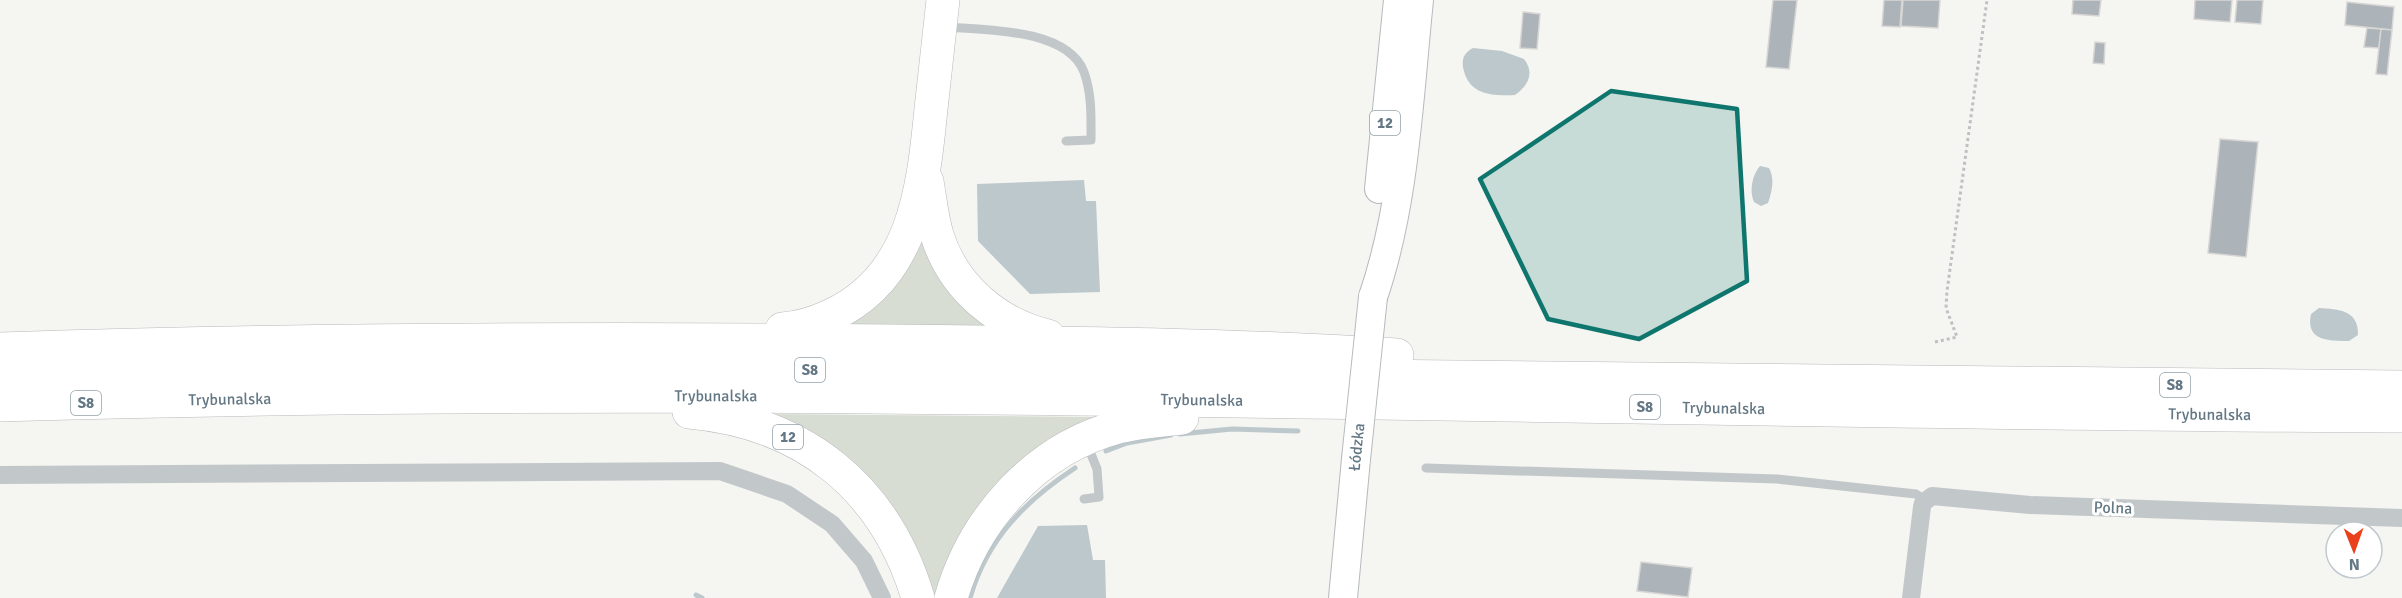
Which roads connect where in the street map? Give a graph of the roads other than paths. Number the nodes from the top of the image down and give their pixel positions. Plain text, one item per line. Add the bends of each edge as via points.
1 (1398, 0) edge
2 (1419, 0) edge
3 (941, 13) edge
4 (1066, 141) dead end
5 (925, 170) junction
6 (1373, 297) junction
7 (674, 338) junction
8 (1092, 344) junction
9 (0, 349) edge
10 (0, 377) edge
11 (1619, 379) junction
12 (2402, 387) edge
13 (580, 397) junction
14 (1342, 403) junction
15 (0, 405) edge
16 (2402, 416) edge
17 (1085, 439) junction
18 (1426, 468) dead end
19 (0, 475) edge
20 (1084, 499) dead end
21 (1926, 500) junction
22 (2402, 518) edge
23 (882, 598) edge
24 (918, 598) edge
25 (951, 598) edge
26 (1343, 598) edge
27 (1911, 598) edge

1 - 6 main road, Łódzka / 12
2 - 6 main road, Łódzka / 12 via 1399,184 1386,259
3 - 4 lane via 1041,39 1066,51 1083,69 1090,96 1091,140
3 - 5 highway
5 - 7 highway via 913,219 899,252 884,276 849,305 824,319 795,328
5 - 8 highway via 941,246 973,295 1022,328
6 - 26 main road, Łódzka / 12, bridge
7 - 8 highway
7 - 9 highway via 305,341
8 - 11 highway via 1280,347 1515,363
10 - 11 highway, Trybunalska / S8 via 644,369
11 - 12 highway, Trybunalska / S8
13 - 14 highway, Trybunalska / S8
13 - 15 highway, Trybunalska / S8
13 - 24 highway, 12 via 716,415 760,425 803,446 865,495 900,549
14 - 16 highway, Trybunalska / S8
14 - 17 highway via 1147,421
17 - 20 lane via 1097,469 1099,497
17 - 25 highway via 1031,474 992,513 973,543
18 - 21 lane via 1777,479 1916,494
19 - 23 street via 720,471 787,494 832,524 864,561
21 - 22 street, Polna via 1938,496 2030,506
21 - 27 street

